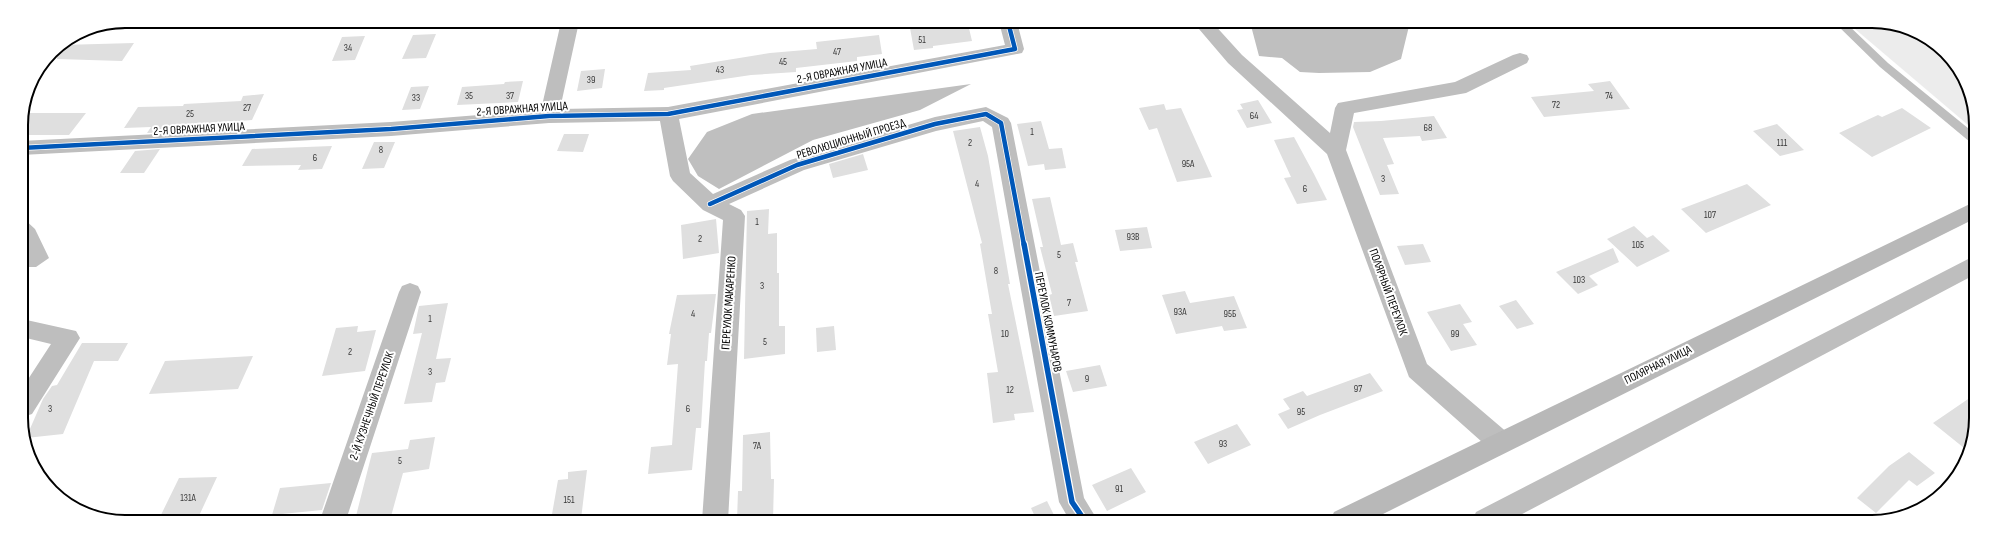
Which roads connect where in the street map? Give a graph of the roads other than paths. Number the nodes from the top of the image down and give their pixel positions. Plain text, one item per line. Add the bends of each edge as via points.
1 (569, 28) edge
2 (1010, 28) edge
3 (1207, 28) edge
4 (1845, 28) edge
5 (1520, 59) dead end
6 (668, 114) junction
7 (549, 116) junction
8 (1001, 123) joint
9 (1969, 135) edge
10 (28, 148) edge
11 (1336, 150) junction
12 (710, 204) junction
13 (1969, 212) edge
14 (1969, 268) edge
15 (410, 292) dead end
16 (28, 329) edge
17 (28, 399) edge
18 (1500, 442) junction
19 (336, 515) edge
20 (715, 515) edge
21 (1081, 515) edge
22 (1355, 515) edge
23 (1496, 515) edge

1 - 7 street
2 - 6 street, 2-Я ОВРАЖНАЯ УЛИЦА via 1016,48
3 - 11 street via 1235,59
4 - 9 lane via 1884,65
5 - 11 street via 1459,88 1345,108
6 - 7 street, 2-Я ОВРАЖНАЯ УЛИЦА
6 - 12 street, ПЕРЕУЛОК МАКАРЕНКО via 680,176
7 - 10 street, 2-Я ОВРАЖНАЯ УЛИЦА via 391,129
8 - 12 street, РЕВОЛЮЦИОННЫЙ ПРОЕЗД via 986,114 935,124 797,165
8 - 21 street, ПЕРЕУЛОК КОММУНАРОВ via 1072,502
11 - 18 street, ПОЛЯРНЫЙ ПЕРЕУЛОК via 1417,370
12 - 20 street, ПЕРЕУЛОК МАКАРЕНКО via 734,216
13 - 18 street, ПОЛЯРНАЯ УЛИЦА
14 - 23 street
15 - 19 street, 2-Й КУЗНЕЧНЫЙ ПЕРЕУЛОК
16 - 17 street via 68,338
18 - 22 street, ПОЛЯРНАЯ УЛИЦА

